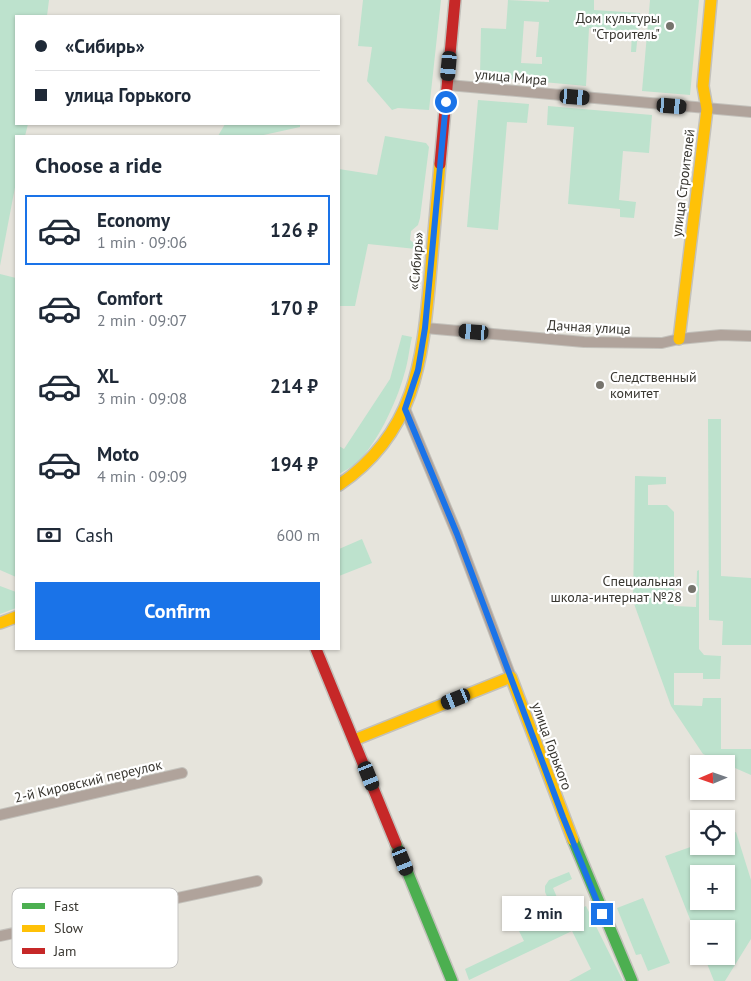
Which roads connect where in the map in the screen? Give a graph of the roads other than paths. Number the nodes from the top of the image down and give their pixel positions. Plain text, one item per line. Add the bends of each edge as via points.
1 (455, 0) edge
2 (711, 0) edge
3 (448, 85) junction
4 (707, 109) junction
5 (751, 112) edge
6 (425, 328) junction
7 (751, 336) edge
8 (679, 339) junction
9 (405, 409) junction
10 (340, 484) edge
11 (15, 617) edge
12 (0, 624) edge
13 (316, 650) edge
14 (511, 677) junction
15 (354, 740) junction
16 (182, 773) dead end
17 (0, 815) edge
18 (257, 881) dead end
19 (178, 898) edge
20 (452, 981) edge
21 (632, 981) edge

1 - 3 main road, «Сибирь»
2 - 4 main road, улица Строителей via 703,86
3 - 4 street, улица Мира
3 - 6 main road, «Сибирь»
4 - 5 street, улица Мира
4 - 8 main road, улица Строителей
6 - 8 street, Дачная улица via 594,342 662,343
6 - 9 main road, «Сибирь» via 418,370
7 - 8 street, Дачная улица
9 - 10 main road, «Сибирь» via 376,455 360,472
9 - 14 street
11 - 12 main road
13 - 15 main road
14 - 15 main road
14 - 21 main road, улица Горького via 563,817
15 - 20 main road
16 - 17 street, 2-й Кировский переулок
18 - 19 street

